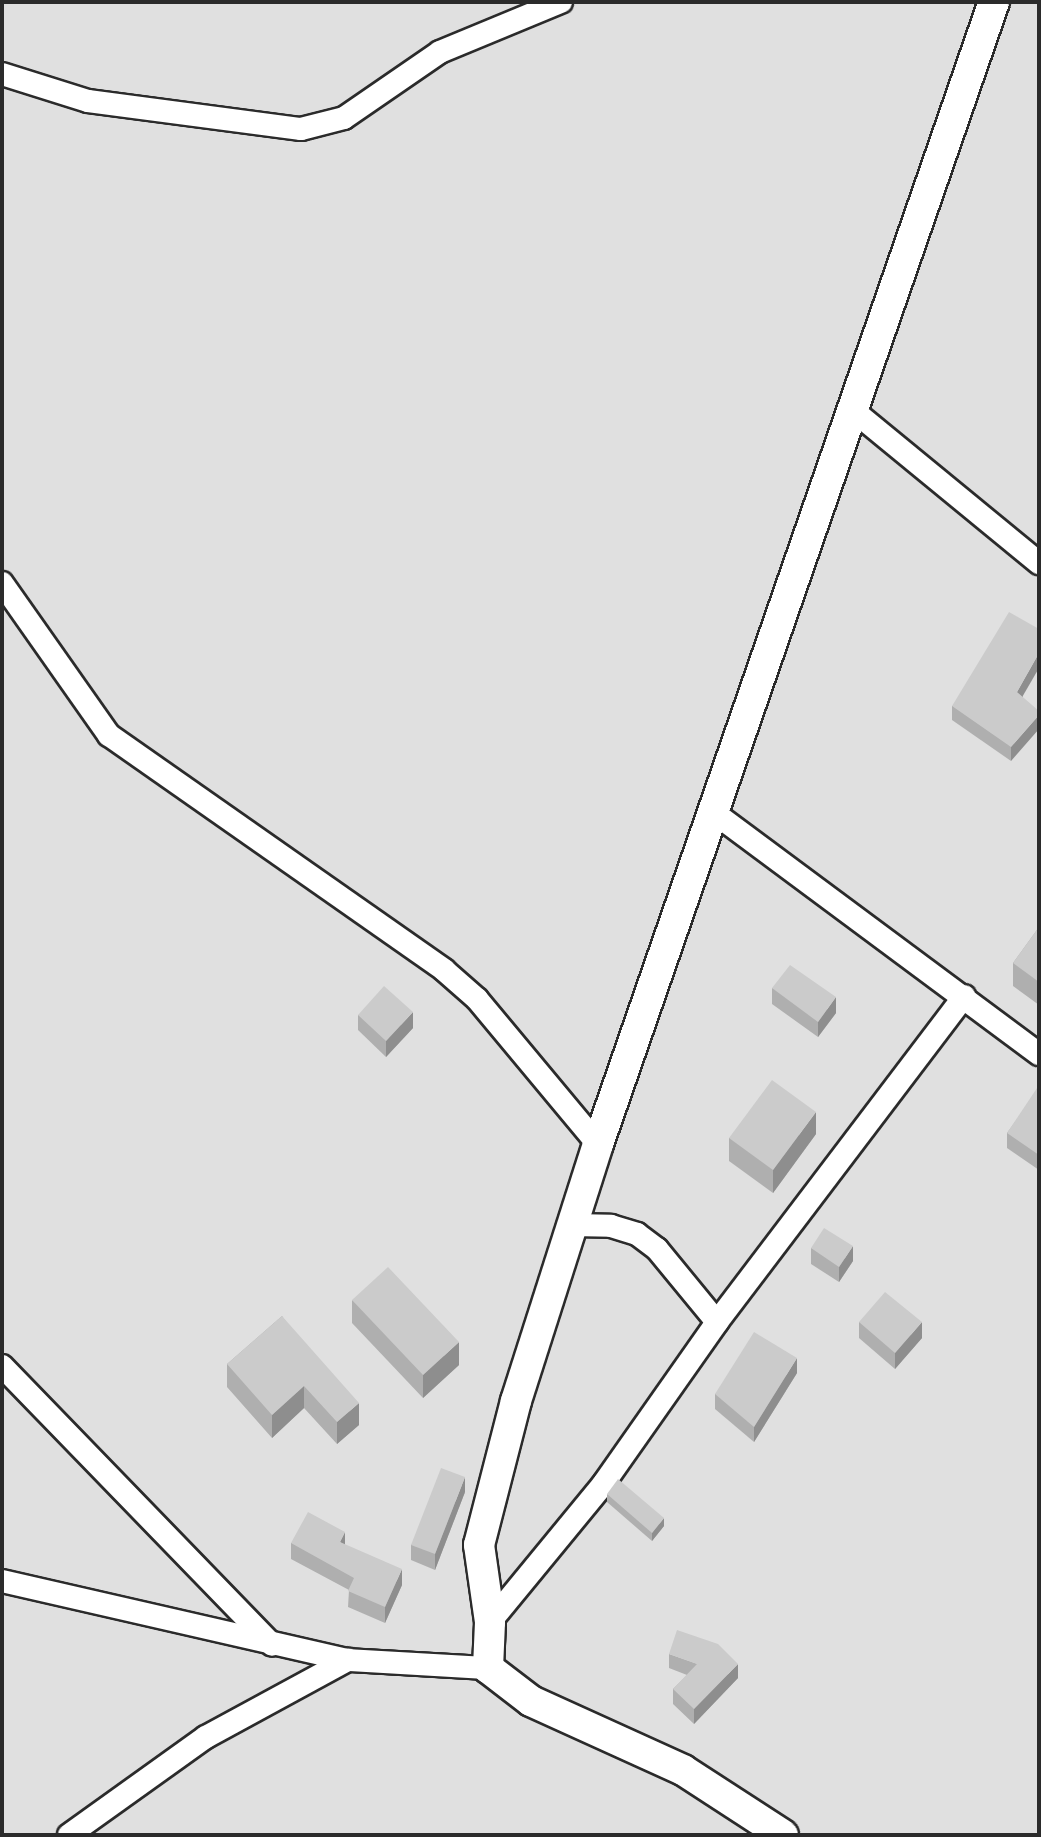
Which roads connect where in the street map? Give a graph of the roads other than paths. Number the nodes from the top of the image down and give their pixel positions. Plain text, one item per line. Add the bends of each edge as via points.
1 (561, 2) edge
2 (994, 2) edge
3 (2, 74) edge
4 (855, 412) junction
5 (1039, 563) edge
6 (2, 583) edge
7 (713, 812) junction
8 (964, 996) junction
9 (1039, 1054) edge
10 (598, 1144) junction
11 (572, 1225) junction
12 (717, 1322) junction
13 (2, 1366) edge
14 (2, 1581) edge
15 (490, 1622) junction
16 (273, 1646) junction
17 (348, 1660) junction
18 (488, 1668) junction
19 (69, 1835) edge
20 (783, 1835) edge

1 - 3 street via 440,52 344,118 301,129 88,101
2 - 4 street
4 - 5 street
4 - 7 street
6 - 10 street via 109,735 444,970 477,999
7 - 8 street
7 - 10 street
8 - 9 street
8 - 12 street
10 - 11 street
11 - 12 street via 611,1226 637,1234 657,1249
11 - 15 street via 516,1401 479,1545
12 - 15 street via 604,1483
13 - 16 street
14 - 16 street
15 - 18 street
16 - 17 street
17 - 18 street
17 - 19 street via 206,1737
18 - 20 street via 531,1701 683,1770

